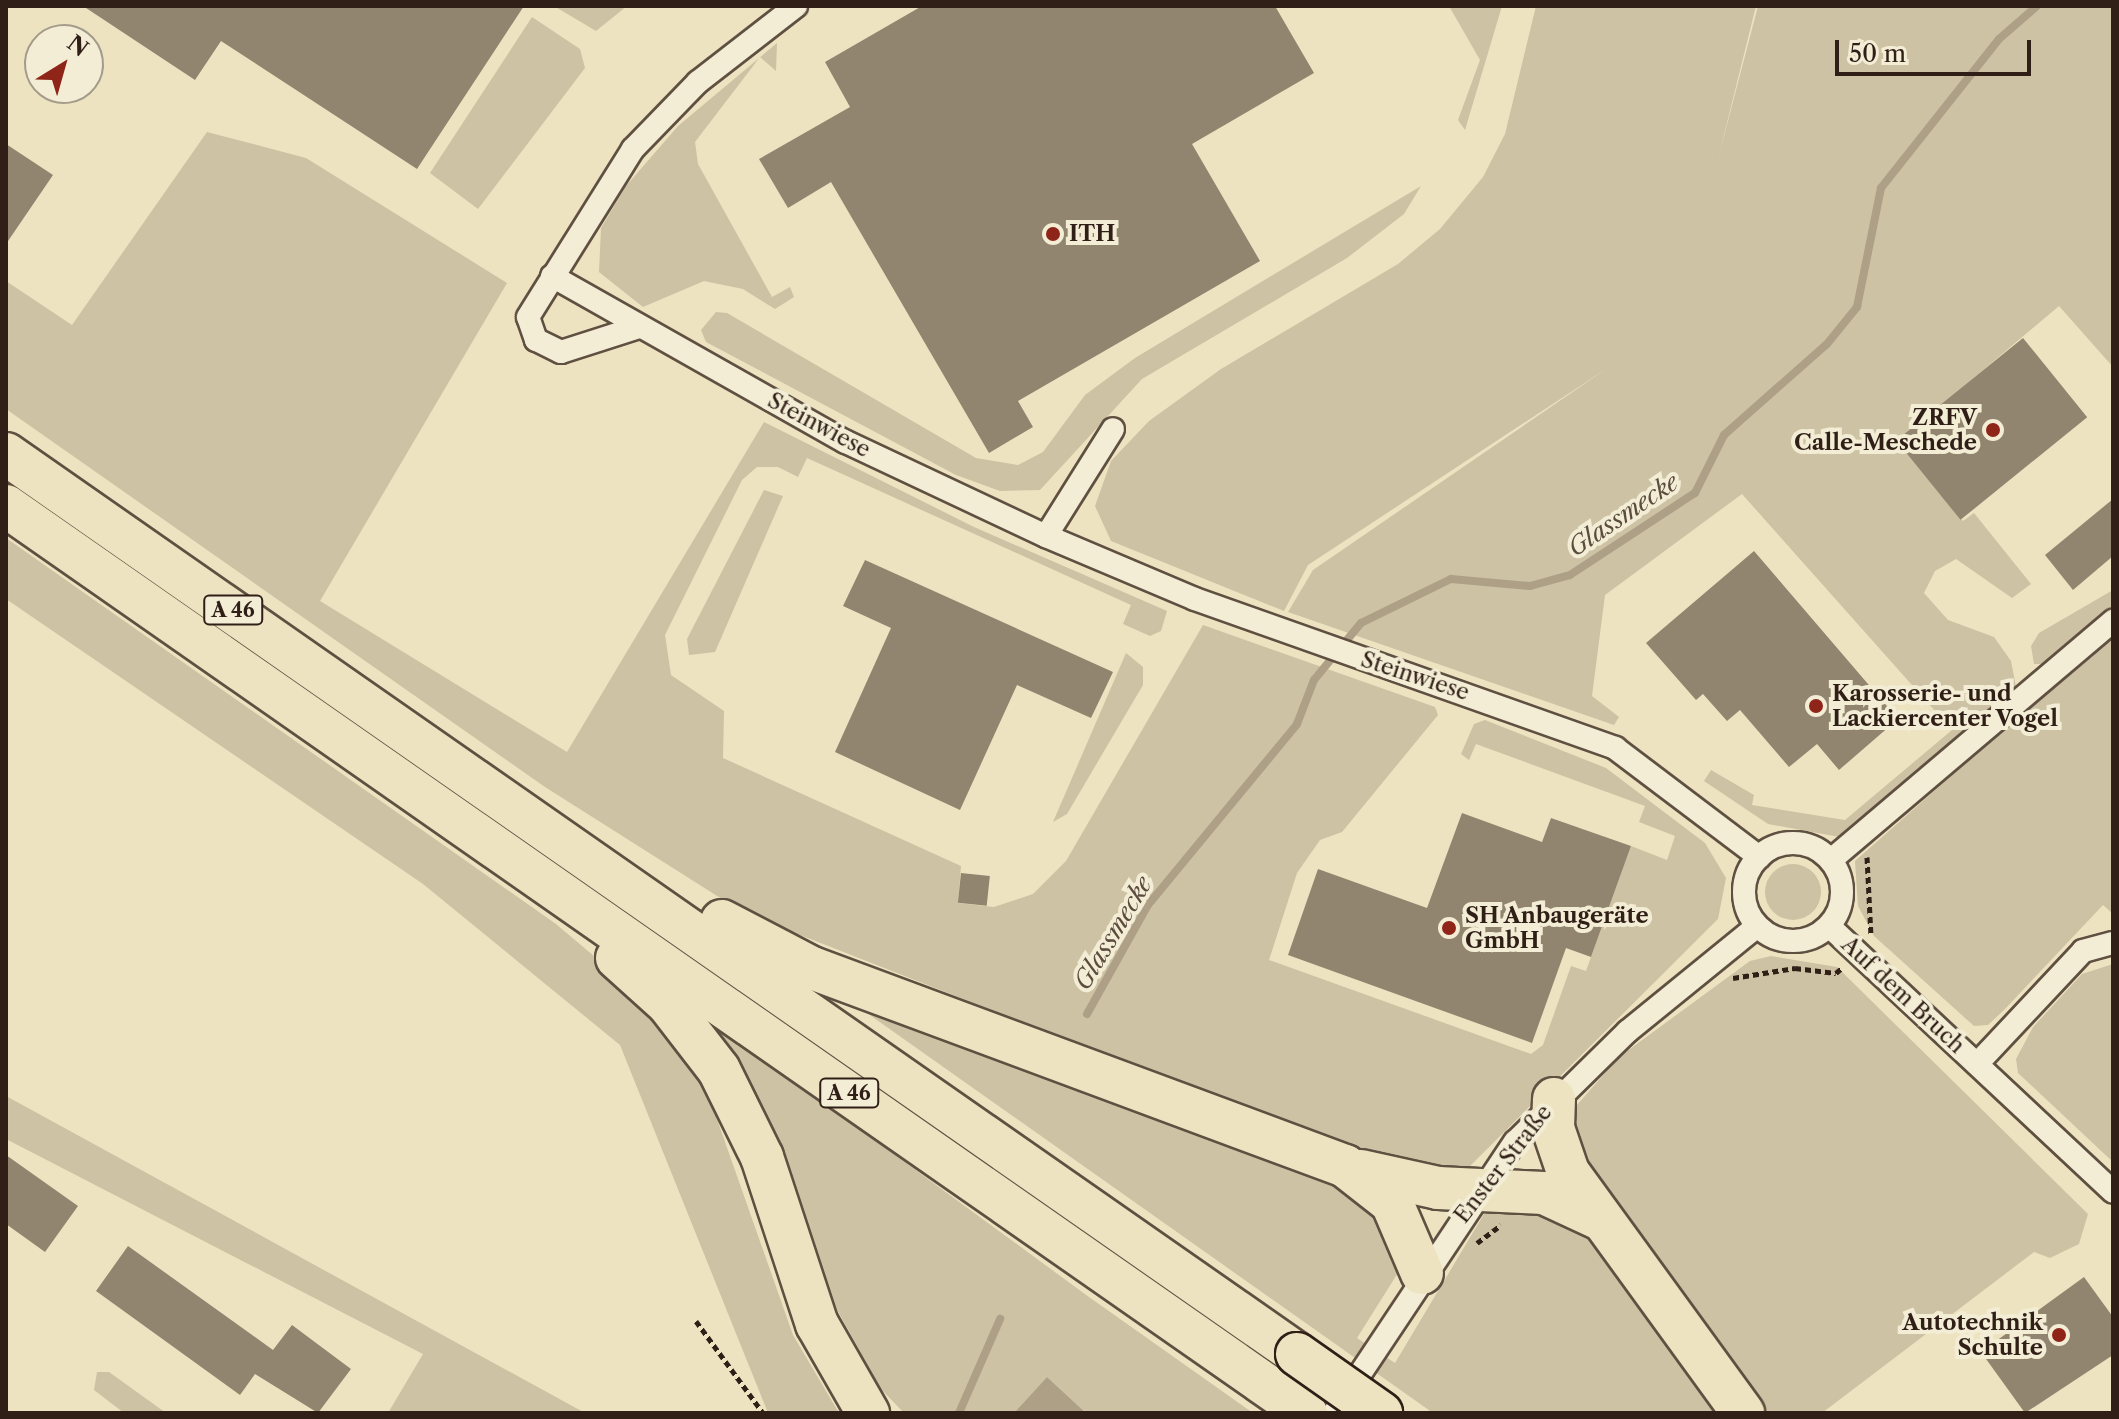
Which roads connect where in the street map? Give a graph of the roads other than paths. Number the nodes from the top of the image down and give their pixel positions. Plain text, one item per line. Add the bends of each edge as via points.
1 (796, 6) edge
2 (552, 276) junction
3 (639, 327) junction
4 (1113, 429) dead end
5 (6, 454) edge
6 (6, 506) edge
7 (1046, 536) junction
8 (2113, 621) edge
9 (459, 765) junction
10 (427, 797) junction
11 (1759, 857) junction
12 (1831, 860) junction
13 (1757, 926) junction
14 (1829, 926) junction
15 (2113, 943) edge
16 (1977, 1064) junction
17 (1554, 1099) junction
18 (1345, 1166) junction
19 (1479, 1188) junction
20 (2113, 1192) edge
21 (1606, 1223) junction
22 (1422, 1273) junction
23 (868, 1413) edge
24 (1306, 1413) edge
25 (1334, 1413) edge
26 (1381, 1413) edge
27 (1743, 1413) edge

1 - 2 street via 649,130
2 - 3 street, Steinwiese
2 - 3 street via 528,317 547,350 577,349
3 - 7 street, Steinwiese via 846,442
4 - 7 street
5 - 9 highway, A 46
6 - 10 highway, A 46
7 - 11 street, Steinwiese via 1314,642 1615,748
8 - 12 street
9 - 18 highway via 812,968
9 - 26 highway, A 46, bridge
10 - 23 highway via 643,981 701,1044 753,1134 826,1345
10 - 24 highway, A 46
11 - 12 street via 1799,843
11 - 13 street via 1744,894
12 - 14 street via 1842,898
13 - 14 street via 1787,941
13 - 17 street, Enster Straße
14 - 16 street, Auf dem Bruch
15 - 16 street, Auf dem Bruch via 2083,951
16 - 20 street, Auf dem Bruch
17 - 19 street, Enster Straße
17 - 21 highway via 1560,1156
18 - 19 highway via 1407,1184
18 - 22 highway via 1392,1203
19 - 21 highway via 1560,1197
19 - 22 street, Enster Straße
21 - 27 highway
22 - 25 street, Enster Straße

